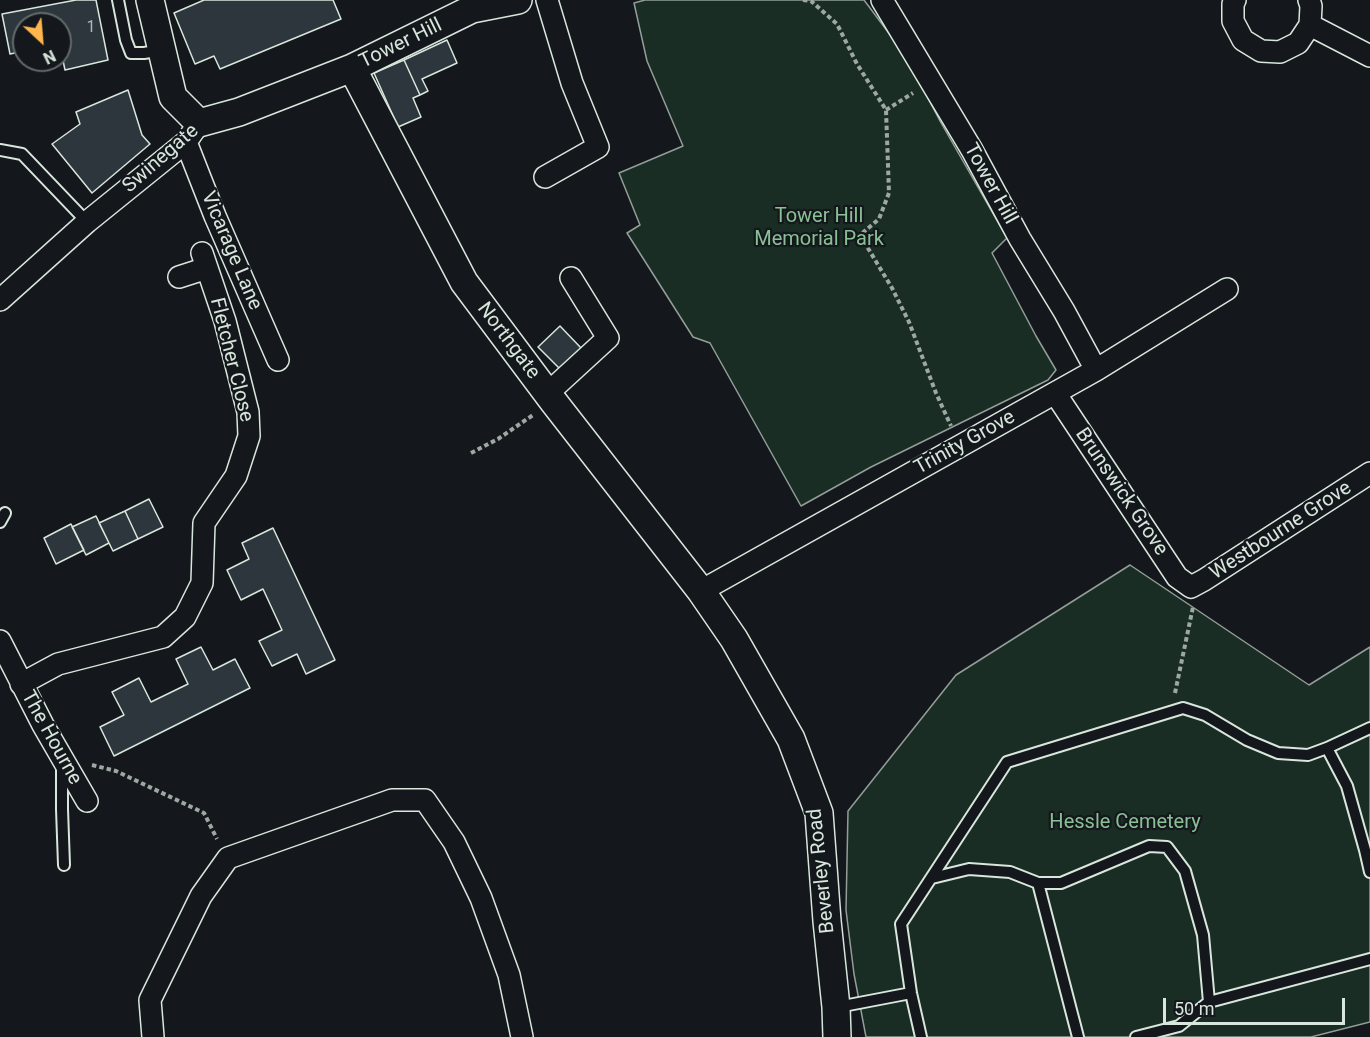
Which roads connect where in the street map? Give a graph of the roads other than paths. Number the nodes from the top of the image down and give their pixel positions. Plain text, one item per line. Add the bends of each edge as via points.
1 (118, 0) edge
2 (150, 0) edge
3 (519, 0) edge
4 (547, 0) edge
5 (1235, 0) edge
6 (1309, 0) edge
7 (886, 1) edge
8 (1310, 25) junction
9 (162, 50) junction
10 (1370, 56) edge
11 (352, 68) junction
12 (193, 133) junction
13 (0, 150) edge
14 (545, 177) dead end
15 (87, 222) junction
16 (179, 277) dead end
17 (571, 278) dead end
18 (1227, 289) dead end
19 (0, 300) edge
20 (278, 360) dead end
21 (1096, 370) junction
22 (1055, 393) junction
23 (550, 397) junction
24 (1370, 473) edge
25 (1191, 587) joint
26 (701, 591) junction
27 (0, 641) edge
28 (21, 684) junction
29 (1370, 728) edge
30 (1328, 748) junction
31 (62, 757) junction
32 (87, 801) dead end
33 (64, 865) dead end
34 (1370, 873) edge
35 (932, 878) junction
36 (1038, 883) junction
37 (1370, 958) edge
38 (911, 993) junction
39 (1209, 1002) junction
40 (836, 1007) junction
41 (153, 1037) edge
42 (522, 1037) edge
43 (837, 1037) edge
44 (921, 1037) edge
45 (1078, 1037) edge
46 (1136, 1037) edge

1 - 9 lane via 131,53
2 - 9 street
3 - 11 street, Tower Hill via 472,9
4 - 14 street via 572,83 598,147
5 - 8 street via 1233,21 1238,31 1243,40 1262,51 1280,52 1298,43
6 - 8 street
7 - 21 street, Tower Hill
8 - 10 street
9 - 12 street via 173,97
11 - 12 street, Swinegate
11 - 23 street, Northgate via 464,282
12 - 15 street, Swinegate
12 - 20 street, Vicarage Lane via 215,216
13 - 15 lane via 22,154
15 - 19 street, Swinegate
16 - 28 street, Fletcher Close via 205,261 248,412 249,436 236,476 204,523 202,583 185,617 163,637 58,664
17 - 23 street via 608,339
18 - 21 street, Trinity Grove
21 - 22 street, Trinity Grove
22 - 25 street, Brunswick Grove via 1178,577
22 - 26 street, Trinity Grove
23 - 26 street, Northgate
24 - 25 street, Westbourne Grove
26 - 40 street, Beverley Road via 734,639 791,739 819,813
27 - 28 street, The Hourne
28 - 31 street, The Hourne
29 - 30 lane
30 - 34 lane via 1347,786
30 - 35 lane via 1308,755 1278,753 1205,715 1183,708 1007,762
31 - 32 street, The Hourne
31 - 33 lane
35 - 36 lane via 969,869 1010,872
35 - 38 lane via 901,924
36 - 39 lane via 1061,883 1149,846 1167,847 1185,871 1203,935
36 - 45 lane
37 - 39 lane
38 - 40 lane
38 - 44 lane
39 - 46 lane via 1179,1026
40 - 43 street, Beverley Road
41 - 42 street via 150,1000 201,896 228,858 392,800 424,800 454,842 481,898 509,975

